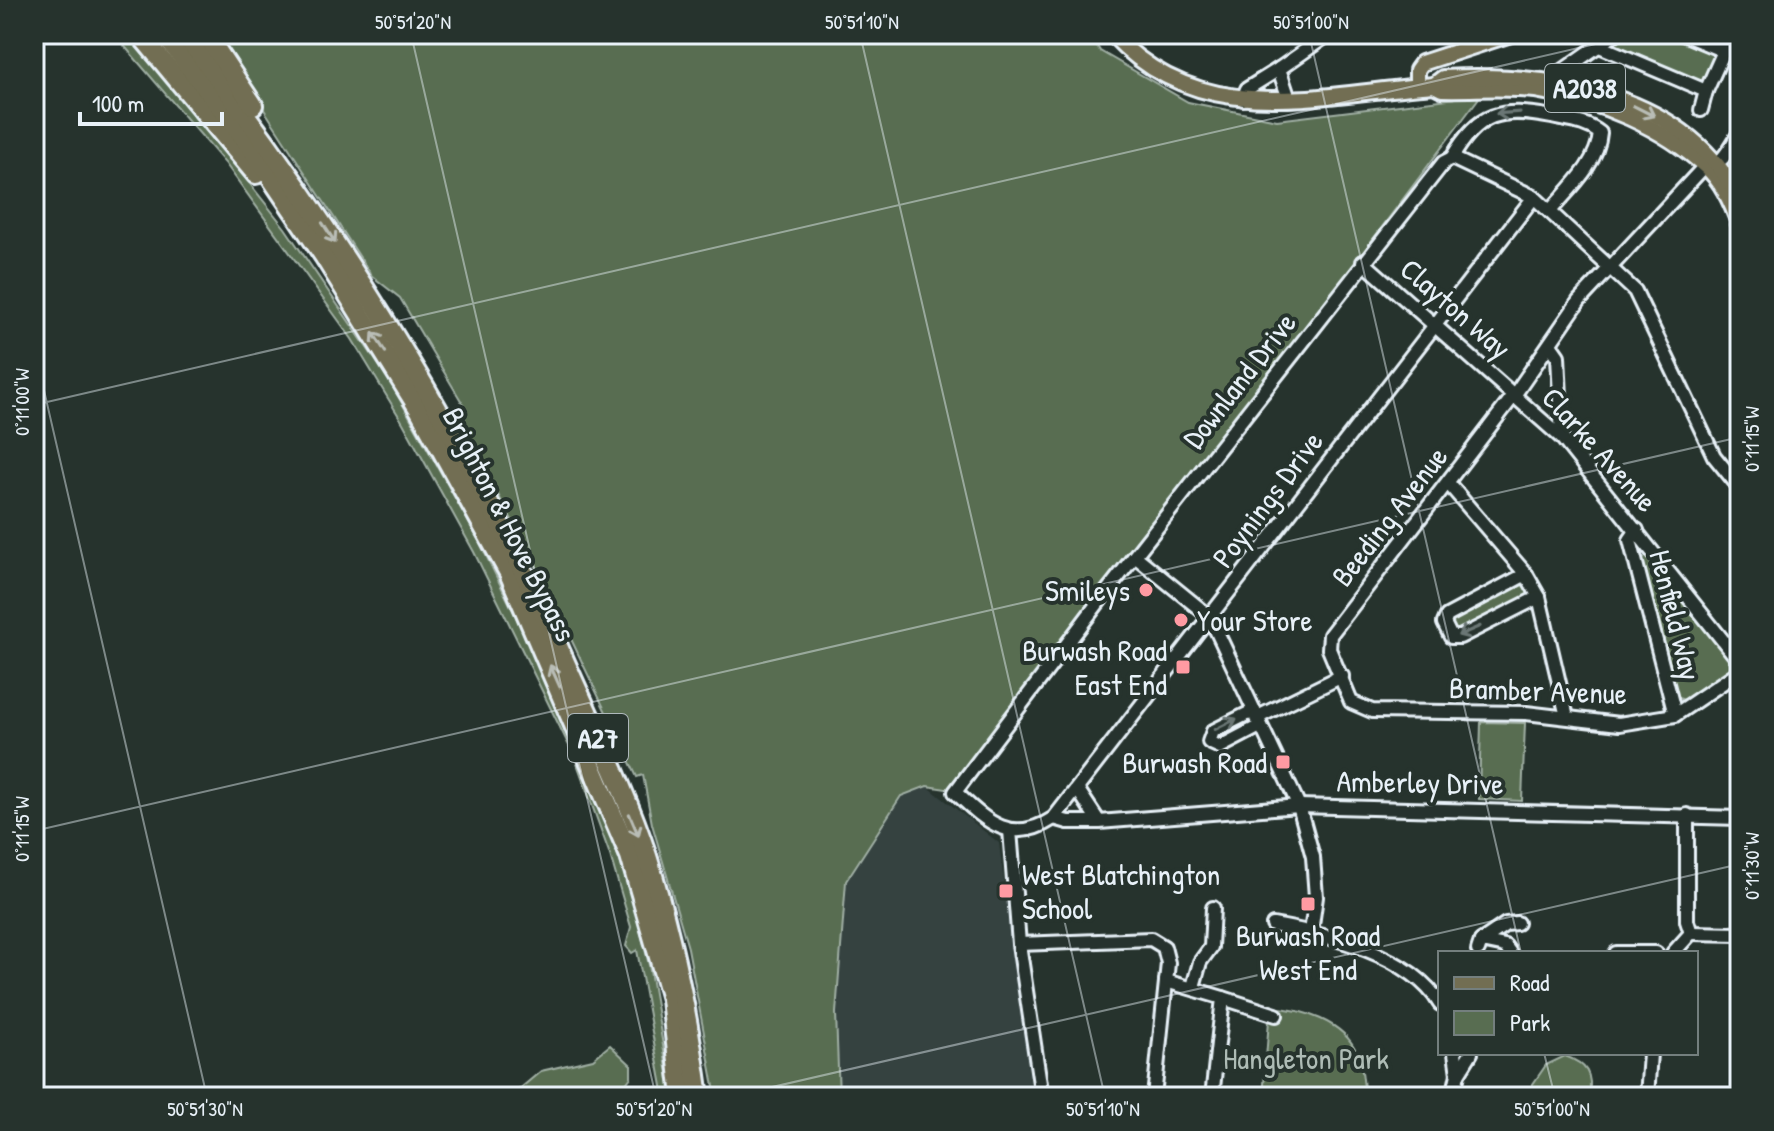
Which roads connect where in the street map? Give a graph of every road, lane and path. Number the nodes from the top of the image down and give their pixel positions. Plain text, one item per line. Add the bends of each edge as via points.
1 (140, 34) edge
2 (164, 34) edge
3 (184, 34) edge
4 (206, 34) edge
5 (1112, 34) edge
6 (1329, 34) edge
7 (1511, 34) edge
8 (1615, 34) edge
9 (1683, 34) edge
10 (1731, 34) edge
11 (1597, 45) junction
12 (1724, 51) junction
13 (1279, 69) junction
14 (1561, 72) dead end
15 (1417, 86) junction
16 (1706, 91) junction
17 (1243, 99) junction
18 (1289, 99) junction
19 (1701, 110) dead end
20 (1740, 132) edge
21 (1452, 158) junction
22 (1712, 166) junction
23 (300, 188) junction
24 (1534, 197) junction
25 (1740, 201) edge
26 (1551, 210) junction
27 (1740, 226) edge
28 (324, 256) junction
29 (1363, 262) junction
30 (1610, 264) junction
31 (1435, 323) junction
32 (1551, 346) junction
33 (1515, 394) junction
34 (1562, 438) junction
35 (1448, 483) junction
36 (1740, 488) edge
37 (1637, 530) junction
38 (1135, 556) junction
39 (1526, 574) junction
40 (1539, 597) junction
41 (1210, 617) junction
42 (1740, 662) edge
43 (1740, 671) edge
44 (1342, 676) junction
45 (1675, 715) junction
46 (1567, 717) junction
47 (1256, 719) junction
48 (1078, 790) junction
49 (1299, 806) junction
50 (1687, 815) junction
51 (1054, 818) junction
52 (1740, 818) edge
53 (1099, 822) junction
54 (1010, 830) junction
55 (1213, 908) dead end
56 (1273, 925) dead end
57 (1311, 932) junction
58 (1691, 933) junction
59 (1740, 934) edge
60 (1019, 944) junction
61 (1507, 950) edge
62 (1675, 951) edge
63 (1166, 981) junction
64 (1193, 987) junction
65 (1223, 998) junction
66 (1438, 1002) edge
67 (1276, 1015) dead end
68 (1455, 1055) edge
69 (1470, 1055) edge
70 (1650, 1055) edge
71 (1458, 1074) junction
72 (682, 1097) edge
73 (699, 1097) edge
74 (1042, 1097) edge
75 (1154, 1097) edge
76 (1212, 1097) edge
77 (1453, 1097) edge
78 (1647, 1097) edge

1 - 28 highway, A27
2 - 28 highway, Brighton & Hove Bypass / A27 via 245,139
3 - 23 highway, Brighton & Hove Bypass / A27
4 - 23 highway, A27 via 266,124
5 - 17 main road, A2038 via 1172,78
6 - 13 street
7 - 15 main road via 1422,63
8 - 11 street
9 - 12 street
10 - 12 street
11 - 14 street
11 - 16 street
12 - 16 street
13 - 17 street via 1247,89
13 - 18 street
15 - 18 main road, A2038
15 - 22 main road, A2038 via 1539,91 1601,100
16 - 19 street
17 - 18 main road, A2038
20 - 22 street, Clarke Avenue
21 - 24 street
26 -> 21 street, Downland Drive via 1599,147 1600,133 1589,124 1498,112 1467,131
21 - 29 street, Downland Drive
22 - 25 main road, A2038
22 - 27 main road, A2038
22 - 30 street, Clarke Avenue via 1702,169
23 -> 73 highway, Brighton & Hove Bypass / A27 via 428,389 524,566 646,854 685,998
24 - 26 street
24 - 31 street, Poynings Drive
26 - 30 street
72 -> 28 highway, Brighton & Hove Bypass / A27 via 671,999 630,856 578,728 463,485
29 - 31 street, Clayton Way
29 - 38 street, Downland Drive
30 - 32 street, Clarke Avenue
30 - 36 street via 1635,291 1714,456
31 - 33 street, Clayton Way
31 - 41 street, Poynings Drive
32 - 33 street, Clarke Avenue
32 - 34 street via 1558,356
33 - 34 street, Clarke Avenue
33 - 35 street, Beeding Avenue
34 - 37 street, Clarke Avenue
35 - 39 street
35 - 44 street, Beeding Avenue via 1330,635 1329,649
37 - 42 street, Clarke Avenue
37 - 45 street, Henfield Way via 1630,540
38 - 41 street
38 - 54 street, Downland Drive via 955,792 989,824
39 - 40 street
40 -> 39 street via 1460,637 1451,637 1446,630 1447,616
40 - 46 street
41 - 47 street
41 - 48 street, Poynings Drive
43 - 45 street, Bramber Avenue
44 - 46 street, Bramber Avenue via 1351,702 1359,708
44 - 47 street
45 - 46 street, Bramber Avenue via 1619,724
47 - 49 street
48 - 51 street, Poynings Drive
48 - 53 street
49 - 50 street, Amberley Drive
49 - 53 street, Amberley Drive
49 - 57 street via 1313,857 1316,897
50 - 52 street, Amberley Drive
50 - 58 street
51 - 53 street, Amberley Drive
51 - 54 street via 1039,828
54 - 60 street
55 - 64 street via 1211,947
56 - 57 street
57 - 66 street via 1379,955 1415,976
58 - 59 street
58 - 62 street
60 - 63 street via 1151,939 1164,947
60 - 74 street
61 - 61 street via 1479,946 1512,924
63 - 64 street
63 - 75 street
64 - 65 street
65 - 67 street
65 - 76 street
68 - 71 street
69 - 71 street
70 - 78 street
71 - 77 street

